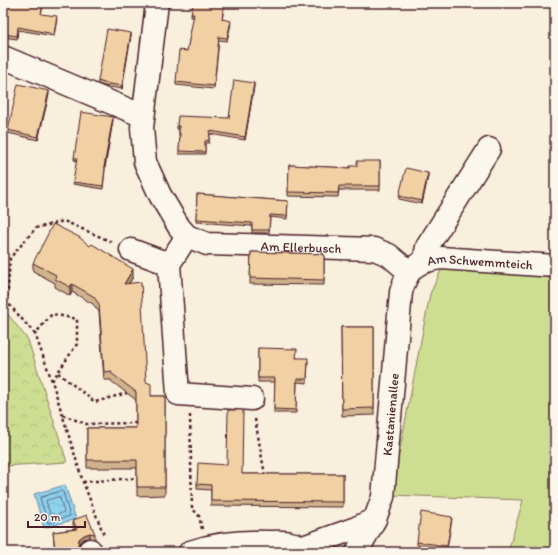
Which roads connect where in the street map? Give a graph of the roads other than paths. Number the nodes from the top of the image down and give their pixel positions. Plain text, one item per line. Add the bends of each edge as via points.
1 (157, 3) edge
2 (3, 57) edge
3 (143, 116) junction
4 (489, 149) dead end
5 (187, 236) junction
6 (131, 250) road end
7 (169, 264) junction
8 (416, 266) junction
9 (555, 266) edge
10 (252, 398) road end
11 (375, 519) junction
12 (198, 549) edge
13 (306, 550) edge
14 (357, 552) edge

1 - 3 street
2 - 3 street
3 - 5 street via 145,162 160,195
4 - 8 street, Kastanienallee
5 - 7 street
5 - 8 street, Am Ellerbusch via 207,244 374,249
6 - 7 street
7 - 10 street via 178,394
8 - 9 street, Am Schwemmteich via 441,258
8 - 11 street, Kastanienallee via 406,277 401,292 384,497
11 - 13 street
11 - 14 street, Kastanienallee
12 - 13 street via 224,543 290,542

